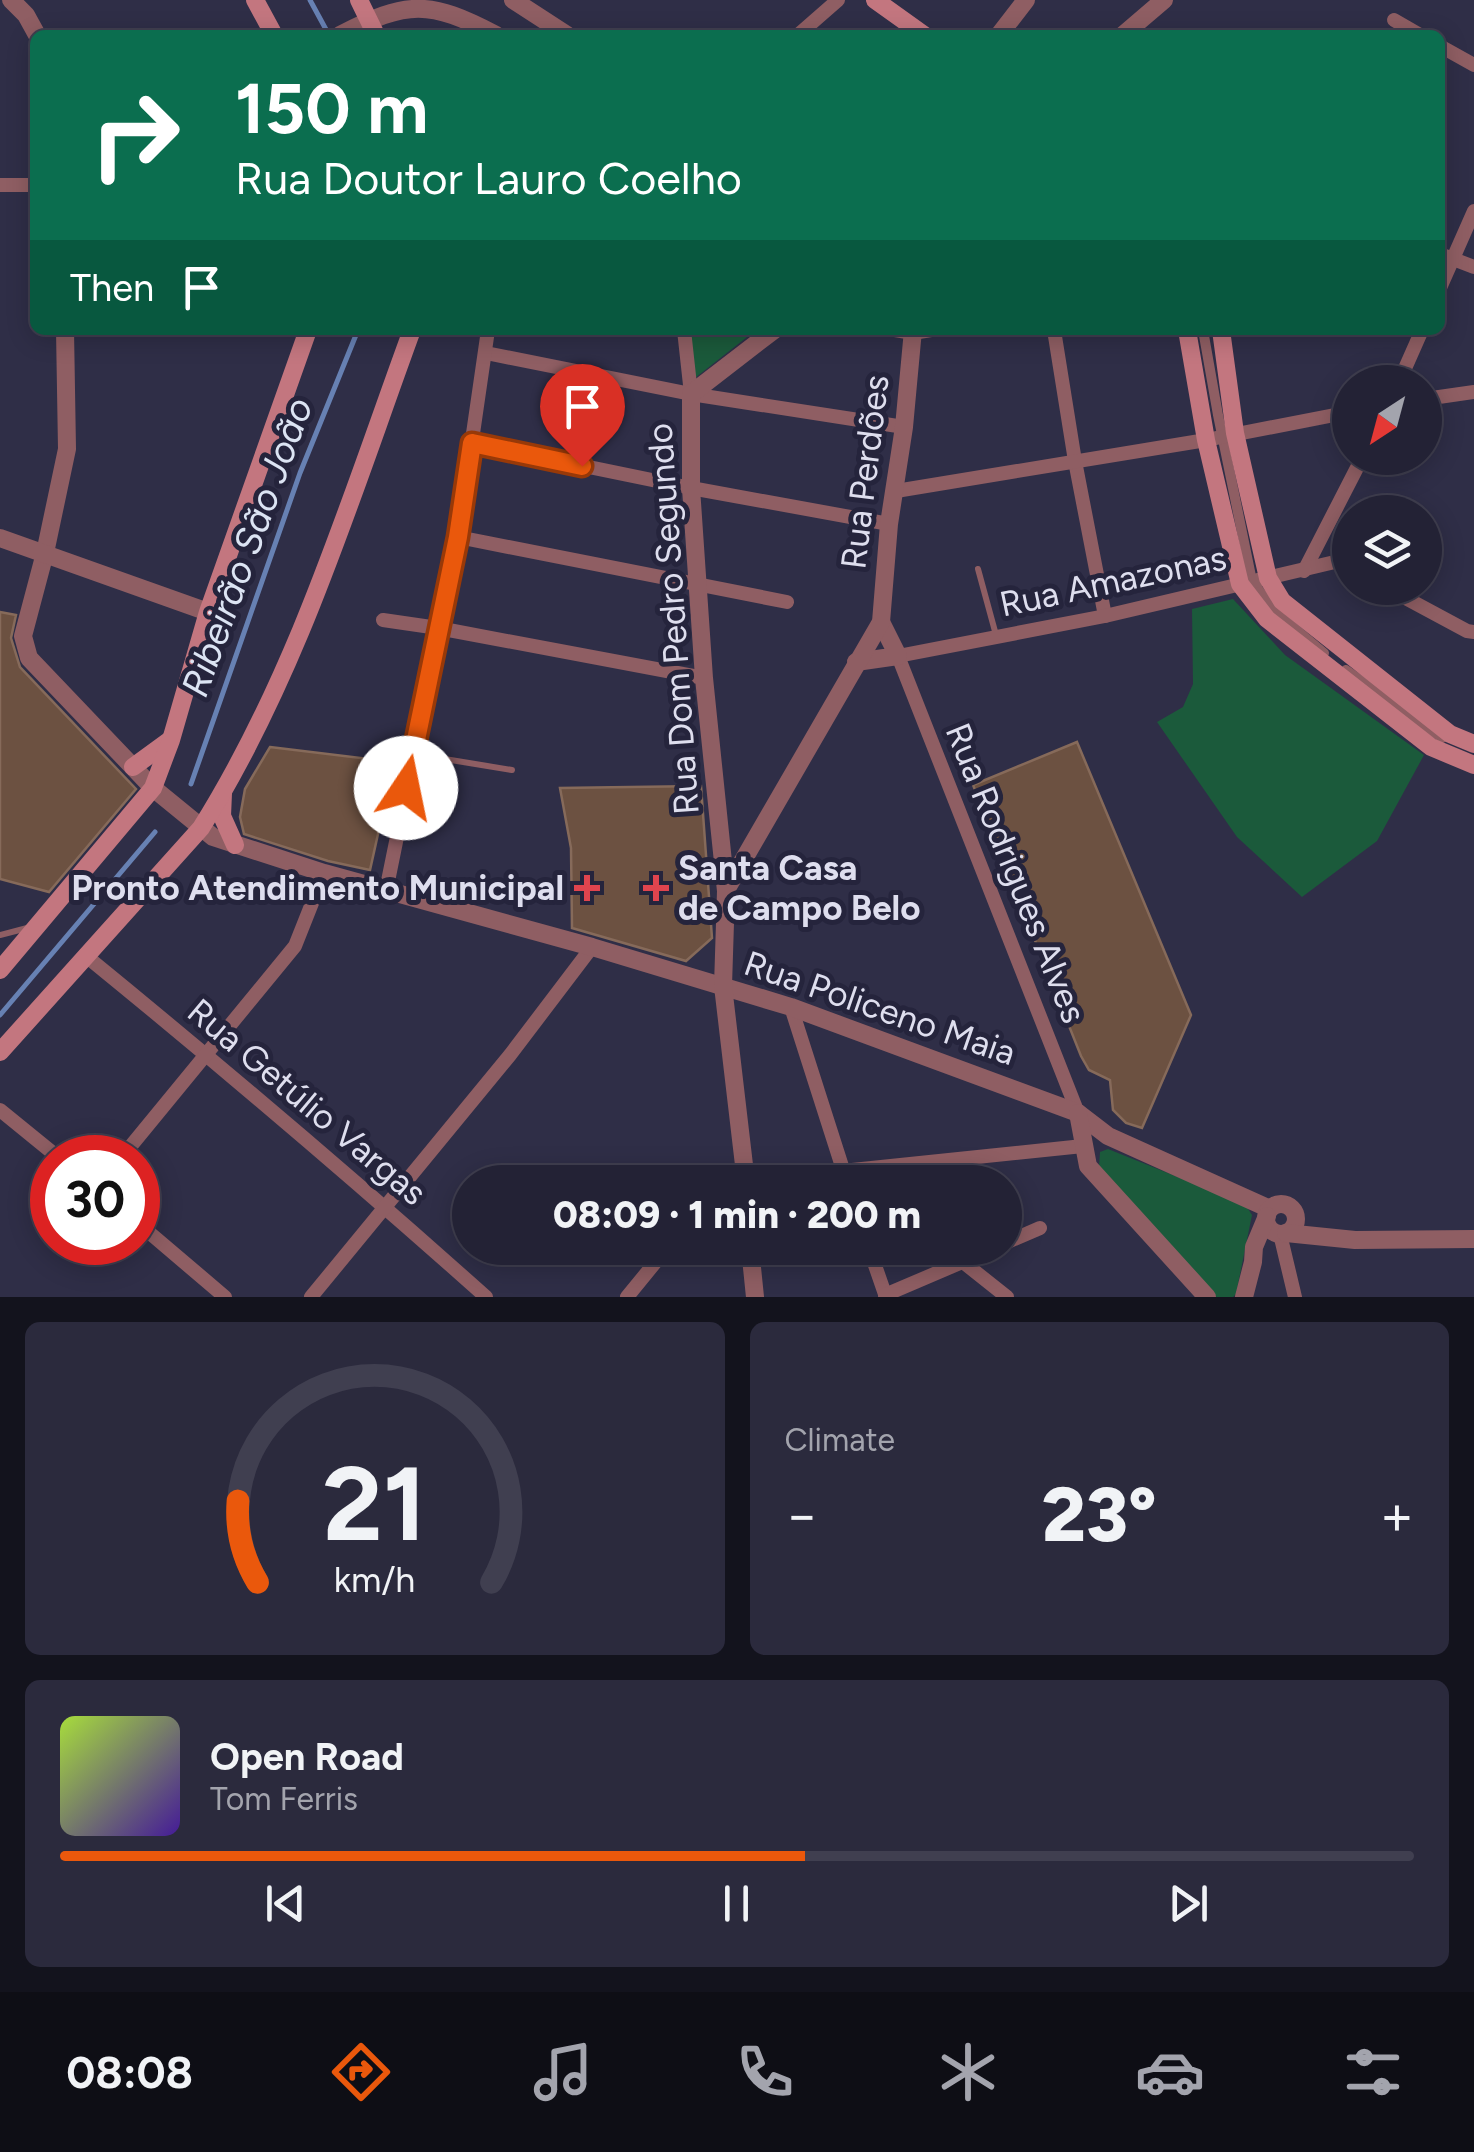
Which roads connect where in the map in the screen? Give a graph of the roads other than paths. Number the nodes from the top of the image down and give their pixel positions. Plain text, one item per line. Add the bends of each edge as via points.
1 (10, 0) edge
2 (256, 0) edge
3 (358, 0) edge
4 (512, 0) edge
5 (838, 0) edge
6 (876, 0) edge
7 (1026, 0) edge
8 (1164, 0) edge
9 (1394, 20) dead end
10 (34, 30) edge
11 (271, 30) edge
12 (359, 30) edge
13 (488, 30) edge
14 (559, 30) edge
15 (804, 30) edge
16 (917, 30) edge
17 (1003, 30) edge
18 (1128, 30) edge
19 (1411, 30) edge
20 (1445, 49) edge
21 (1474, 65) edge
22 (0, 184) edge
23 (30, 185) edge
24 (1474, 211) edge
25 (1446, 257) edge
26 (1474, 267) edge
27 (65, 335) edge
28 (306, 335) edge
29 (410, 335) edge
30 (488, 335) edge
31 (685, 335) edge
32 (768, 335) edge
33 (913, 335) edge
34 (1055, 335) edge
35 (1189, 335) edge
36 (1204, 335) edge
37 (1220, 335) edge
38 (1420, 335) edge
39 (486, 354) junction
40 (1407, 365) edge
41 (1474, 392) edge
42 (691, 394) junction
43 (1442, 397) edge
44 (1332, 415) edge
45 (904, 427) junction
46 (1221, 436) junction
47 (472, 443) junction
48 (1075, 461) junction
49 (1353, 475) edge
50 (692, 488) junction
51 (896, 490) junction
52 (890, 524) junction
53 (458, 537) junction
54 (0, 538) edge
55 (1316, 548) junction
56 (45, 552) junction
57 (1332, 557) edge
58 (1332, 566) edge
59 (978, 569) dead end
60 (1304, 571) junction
61 (1253, 581) junction
62 (699, 586) junction
63 (787, 602) dead end
64 (1418, 605) edge
65 (208, 612) junction
66 (1106, 616) junction
67 (384, 620) dead end
68 (881, 622) junction
69 (438, 628) junction
70 (1474, 632) edge
71 (996, 636) junction
72 (898, 656) junction
73 (856, 662) junction
74 (704, 678) junction
75 (171, 740) junction
76 (1474, 744) edge
77 (1474, 753) edge
78 (413, 754) junction
79 (1474, 765) edge
80 (133, 767) junction
81 (512, 770) dead end
82 (154, 788) junction
83 (223, 792) junction
84 (201, 828) junction
85 (721, 844) junction
86 (235, 845) junction
87 (746, 856) junction
88 (324, 873) junction
89 (386, 891) junction
90 (726, 891) junction
91 (38, 926) junction
92 (0, 934) edge
93 (592, 948) junction
94 (86, 956) junction
95 (0, 970) edge
96 (722, 986) junction
97 (791, 1006) junction
98 (0, 1052) edge
99 (207, 1055) junction
100 (0, 1110) edge
101 (1078, 1113) junction
102 (31, 1135) edge
103 (140, 1135) edge
104 (1108, 1136) junction
105 (1083, 1146) junction
106 (744, 1165) edge
107 (841, 1165) edge
108 (937, 1165) edge
109 (386, 1207) junction
110 (1296, 1216) junction
111 (1275, 1225) junction
112 (1040, 1228) dead end
113 (1022, 1236) edge
114 (1474, 1239) edge
115 (1355, 1240) junction
116 (160, 1242) edge
117 (653, 1265) edge
118 (752, 1265) edge
119 (875, 1265) edge
120 (956, 1265) edge
121 (967, 1265) edge
122 (886, 1296) edge
123 (224, 1297) edge
124 (311, 1297) edge
125 (486, 1297) edge
126 (627, 1297) edge
127 (755, 1297) edge
128 (1006, 1297) edge
129 (1206, 1297) edge
130 (1244, 1297) edge
131 (1295, 1297) edge

1 - 10 street
2 - 11 main road
3 - 12 main road
4 - 14 street
5 - 15 street
6 - 16 main road
7 - 17 street
8 - 18 street
9 - 19 street
12 - 13 street via 388,10 416,2 451,8
20 - 21 street
22 - 23 street
24 - 25 street
25 - 26 street
27 - 56 street, Rua Policeno Maia via 67,449
28 - 65 main road
29 - 83 main road via 297,642
30 - 39 street
31 - 42 street
32 - 42 street, Rua Dom Pedro Segundo
33 - 45 street, Rua Perdões
34 - 48 street
35 - 46 main road
36 - 46 street
37 - 46 main road
38 - 40 street
39 - 42 street
39 - 47 street
41 - 43 street
42 - 45 street
42 - 50 street, Rua Dom Pedro Segundo
44 - 46 street
45 - 51 street, Rua Perdões
46 - 48 street
46 - 61 main road
46 - 61 main road
47 - 50 street
47 - 53 street
48 - 51 street
48 - 66 street
49 - 55 street
50 - 52 street
50 - 62 street, Rua Dom Pedro Segundo
51 - 52 street, Rua Perdões
52 - 68 street, Rua Perdões
53 - 62 street
53 - 69 street
54 - 56 street
55 - 57 street
55 - 60 street
56 - 65 street
56 - 80 street, Rua Policeno Maia via 23,636 30,658
58 - 60 street, Rua Amazonas
59 - 71 lane
60 - 61 street, Rua Amazonas
61 - 66 street, Rua Amazonas
61 - 76 main road via 1450,734
61 - 77 street via 1275,612 1342,668 1444,740
61 - 79 main road via 1266,620 1431,747
62 - 63 street
62 - 74 street, Rua Dom Pedro Segundo
64 - 70 street
65 - 75 main road
66 - 71 street, Rua Amazonas
67 - 69 street
68 - 72 street
68 - 73 street
69 - 74 street
69 - 78 street
71 - 72 street, Rua Amazonas
72 - 73 street
72 - 101 street, Rua Rodrigues Alves
73 - 87 street
74 - 85 street, Rua Dom Pedro Segundo
75 - 80 main road
75 - 82 main road
78 - 81 lane
78 - 89 street
80 - 82 street, Rua Policeno Maia
82 - 84 street, Rua Policeno Maia
82 - 91 main road
83 - 84 main road
83 - 86 main road via 222,816
84 - 86 street, Rua Policeno Maia
84 - 94 main road
85 - 87 street
85 - 90 street, Rua Dom Pedro Segundo
86 - 88 street, Rua Policeno Maia
87 - 90 street
88 - 89 street, Rua Policeno Maia
88 - 99 street via 295,946
89 - 93 street, Rua Policeno Maia
90 - 96 street, Rua Dom Pedro Segundo
91 - 92 lane
91 - 95 main road
93 - 96 street, Rua Policeno Maia
93 - 109 street
94 - 98 main road
94 - 99 street, Rua Getúlio Vargas
96 - 97 street, Rua Policeno Maia
96 - 106 street, Rua Dom Pedro Segundo
97 - 101 street, Rua Policeno Maia
97 - 107 street
99 - 103 street
99 - 109 street, Rua Getúlio Vargas
100 - 102 street
101 - 104 street, Rua Policeno Maia
101 - 105 street
104 - 105 street
104 - 111 street, Rua Policeno Maia
105 - 108 street
105 - 129 street via 1088,1166
109 - 124 street
109 - 125 street, Rua Getúlio Vargas
110 - 111 street via 1295,1224
110 - 111 street via 1278,1204
110 - 115 street
111 - 115 street
111 - 130 street via 1254,1247
111 - 131 street
112 - 113 street
114 - 115 street
116 - 123 street
117 - 126 street
118 - 127 street
119 - 122 street
120 - 122 street
121 - 128 street

